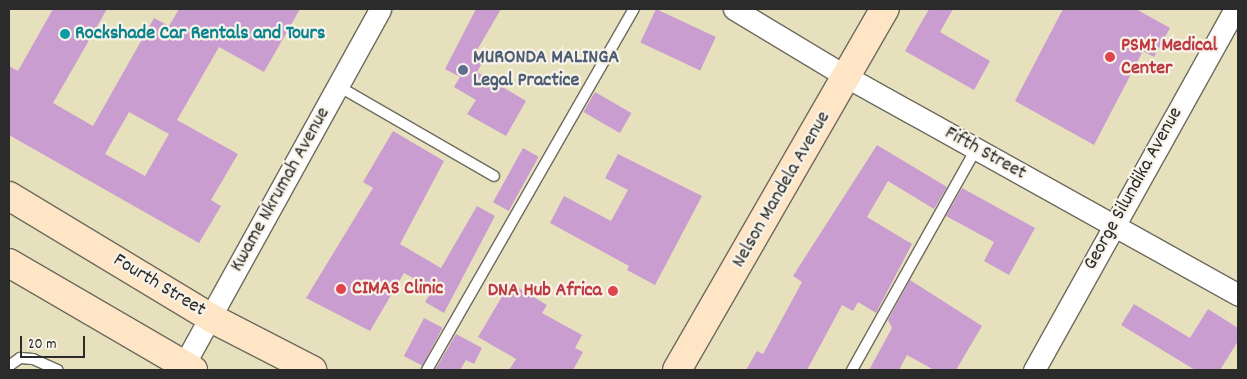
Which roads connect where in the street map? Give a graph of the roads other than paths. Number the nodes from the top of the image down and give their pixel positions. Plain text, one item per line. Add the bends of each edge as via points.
1 (380, 9) edge
2 (634, 9) edge
3 (734, 9) edge
4 (884, 9) edge
5 (1235, 9) edge
6 (847, 77) junction
7 (338, 86) junction
8 (976, 148) junction
9 (494, 176) dead end
10 (9, 196) edge
11 (1114, 225) junction
12 (9, 263) edge
13 (1238, 295) edge
14 (211, 318) junction
15 (9, 366) edge
16 (186, 369) edge
17 (58, 370) edge
18 (312, 370) edge
19 (427, 370) edge
20 (677, 370) edge
21 (852, 370) edge
22 (1034, 370) edge

1 - 7 street, Kwame Nkrumah Avenue
2 - 19 lane
3 - 6 street, Fifth Street
4 - 6 main road, Nelson Mandela Avenue
5 - 11 street, George Silundika Avenue
6 - 8 street, Fifth Street
6 - 20 main road, Nelson Mandela Avenue
7 - 9 lane
7 - 14 street, Kwame Nkrumah Avenue
8 - 11 street, Fifth Street
8 - 21 lane
10 - 14 main road, Fourth Street
11 - 13 street, Fifth Street
11 - 22 street, George Silundika Avenue
12 - 16 main road
14 - 16 street, Kwame Nkrumah Avenue
14 - 18 main road, Fourth Street
15 - 17 lane via 20,358 33,359

